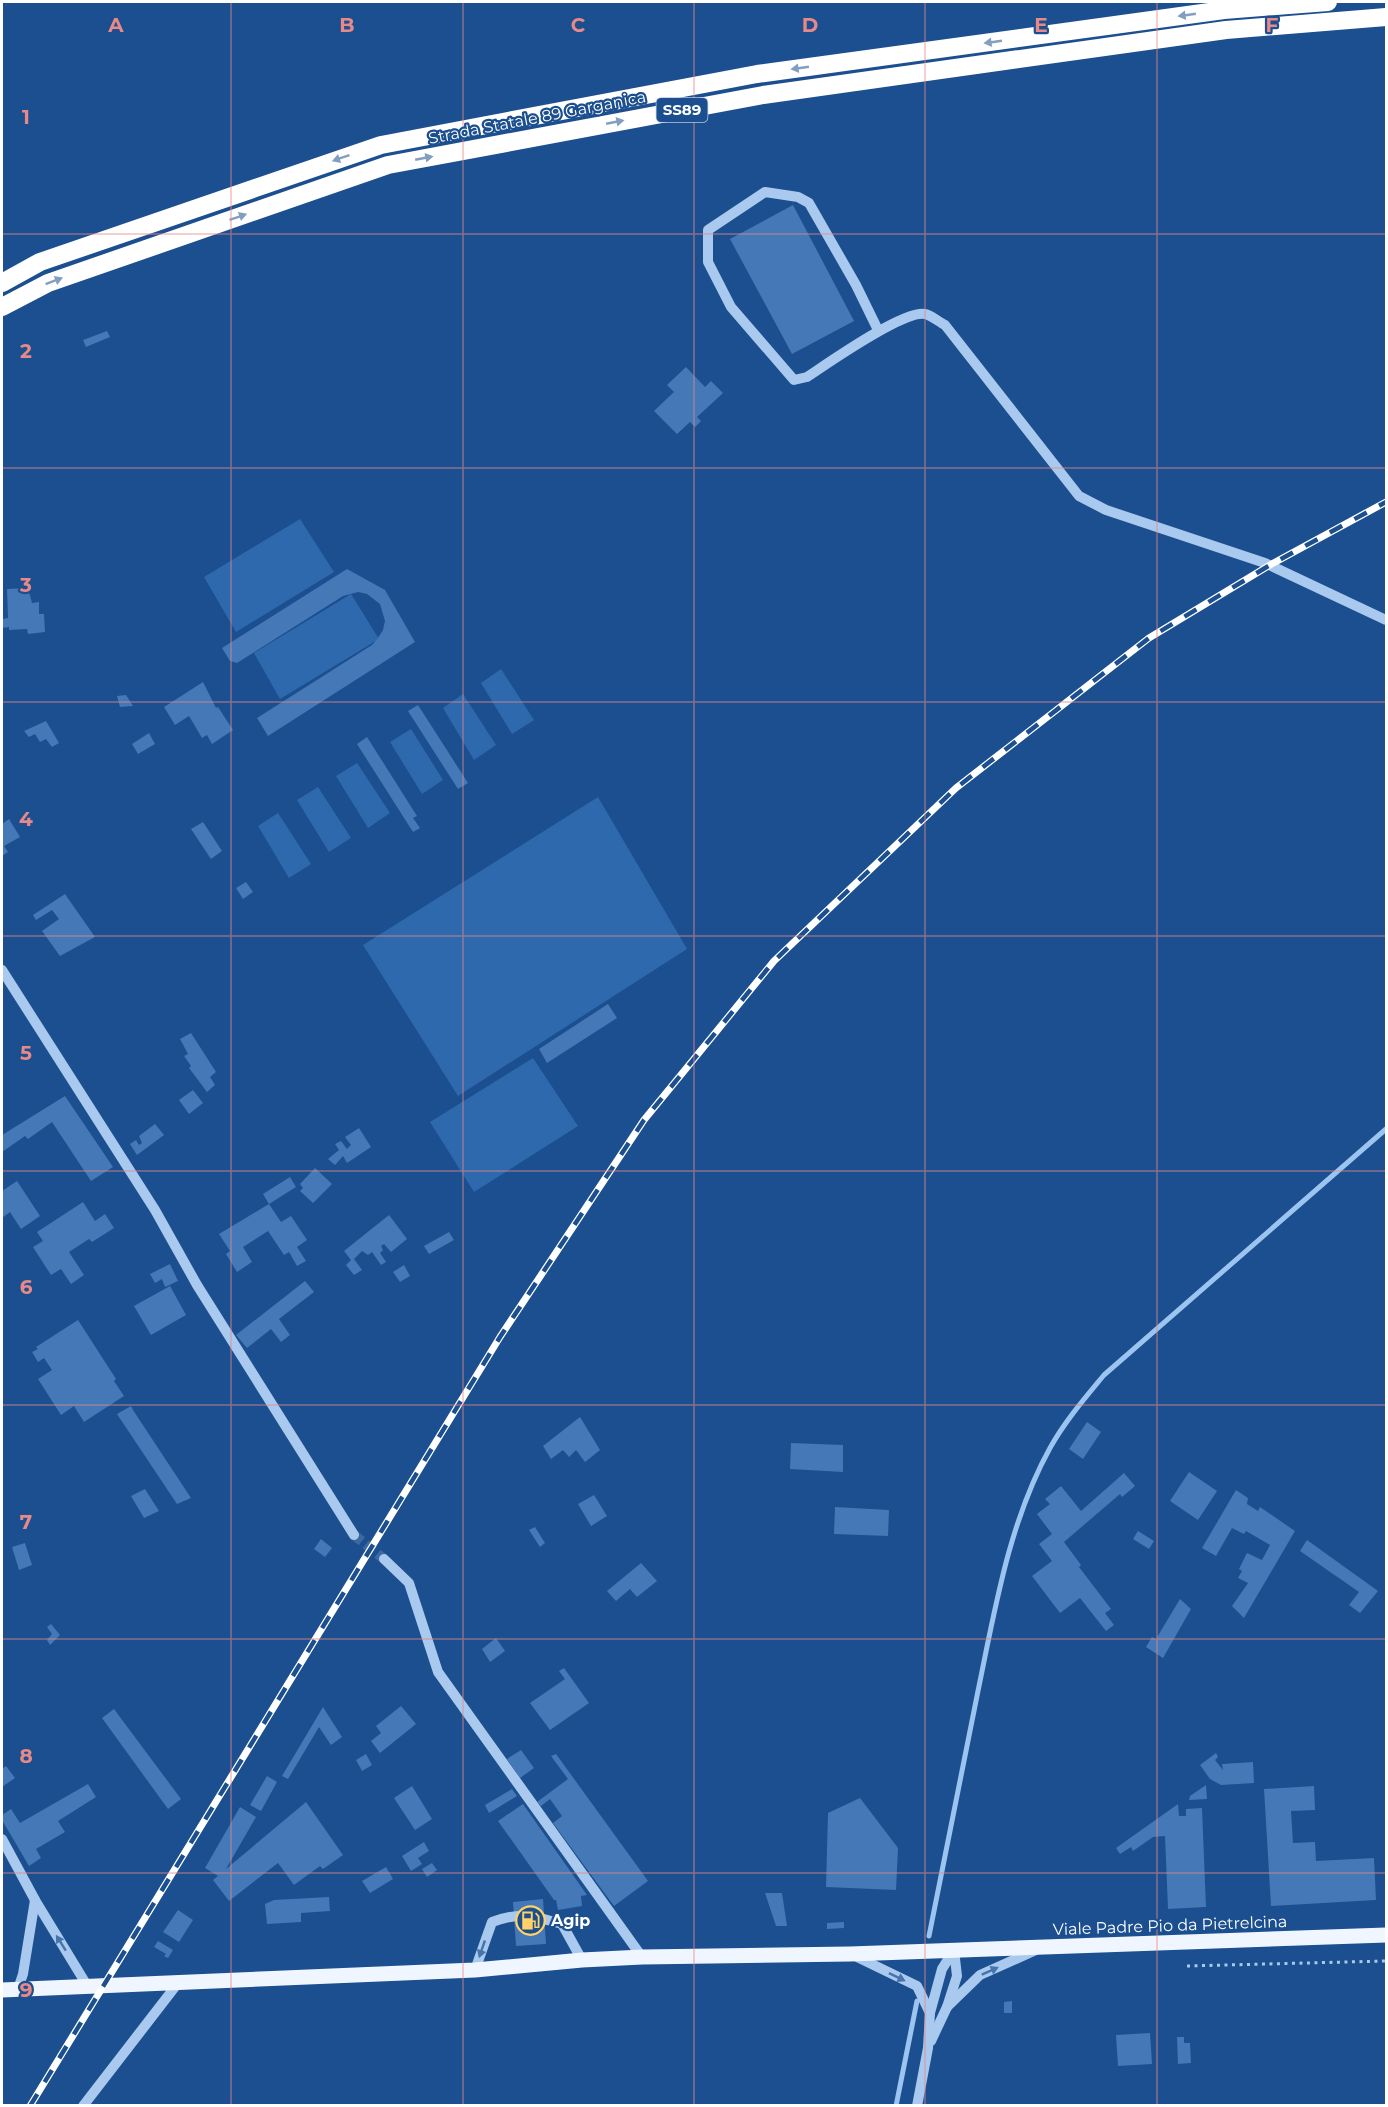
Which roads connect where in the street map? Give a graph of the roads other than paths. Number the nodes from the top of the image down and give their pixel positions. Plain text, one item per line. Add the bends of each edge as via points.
1 (1328, 2) edge
2 (1386, 17) edge
3 (2, 283) edge
4 (2, 307) edge
5 (879, 330) junction
6 (1386, 620) edge
7 (2, 970) edge
8 (354, 1535) tunnel mouth
9 (384, 1559) tunnel mouth
10 (2, 1839) edge
11 (35, 1900) junction
12 (1384, 1936) edge
13 (1042, 1948) junction
14 (954, 1950) junction
15 (850, 1954) junction
16 (642, 1957) junction
17 (582, 1960) junction
18 (475, 1970) junction
19 (178, 1983) junction
20 (88, 1986) junction
21 (2, 1989) edge
22 (18, 1989) junction
23 (946, 2007) junction
24 (930, 2013) junction
25 (928, 2048) junction
26 (83, 2106) edge
27 (917, 2106) edge

1 -> 3 highway, Strada Statale 89 Garganica / SS89 via 1224,10 757,74 381,145 40,262
4 -> 2 highway, Strada Statale 89 Garganica / SS89 via 48,283 388,165 763,95 1226,30
5 - 5 street via 809,203 798,197 765,192 708,230 708,262 731,307 794,380 807,377
5 - 6 street via 924,314 945,325 1079,496 1106,510 1265,563
7 - 8 street
9 - 16 street via 409,1583 438,1672
10 - 11 street
20 -> 11 street
11 - 22 street
12 - 13 main road, Viale Padre Pio da Pietrelcina
13 - 14 main road, Viale Padre Pio da Pietrelcina
23 -> 13 street via 980,1975
14 - 15 main road, Viale Padre Pio da Pietrelcina
14 - 23 street via 957,1976
14 - 24 street via 942,1969
15 - 16 main road, Viale Padre Pio da Pietrelcina
15 -> 24 street via 917,1986
16 - 17 main road, Viale Padre Pio da Pietrelcina
17 - 18 main road, Viale Padre Pio da Pietrelcina
17 -> 18 street via 562,1924 528,1914 492,1923
18 - 19 main road, Viale Padre Pio da Pietrelcina
19 - 20 main road, Viale Padre Pio da Pietrelcina
19 - 26 street
20 - 22 main road, Viale Padre Pio da Pietrelcina
21 - 22 main road, Viale Padre Pio da Pietrelcina
23 - 25 street
24 - 25 street
25 - 27 street

